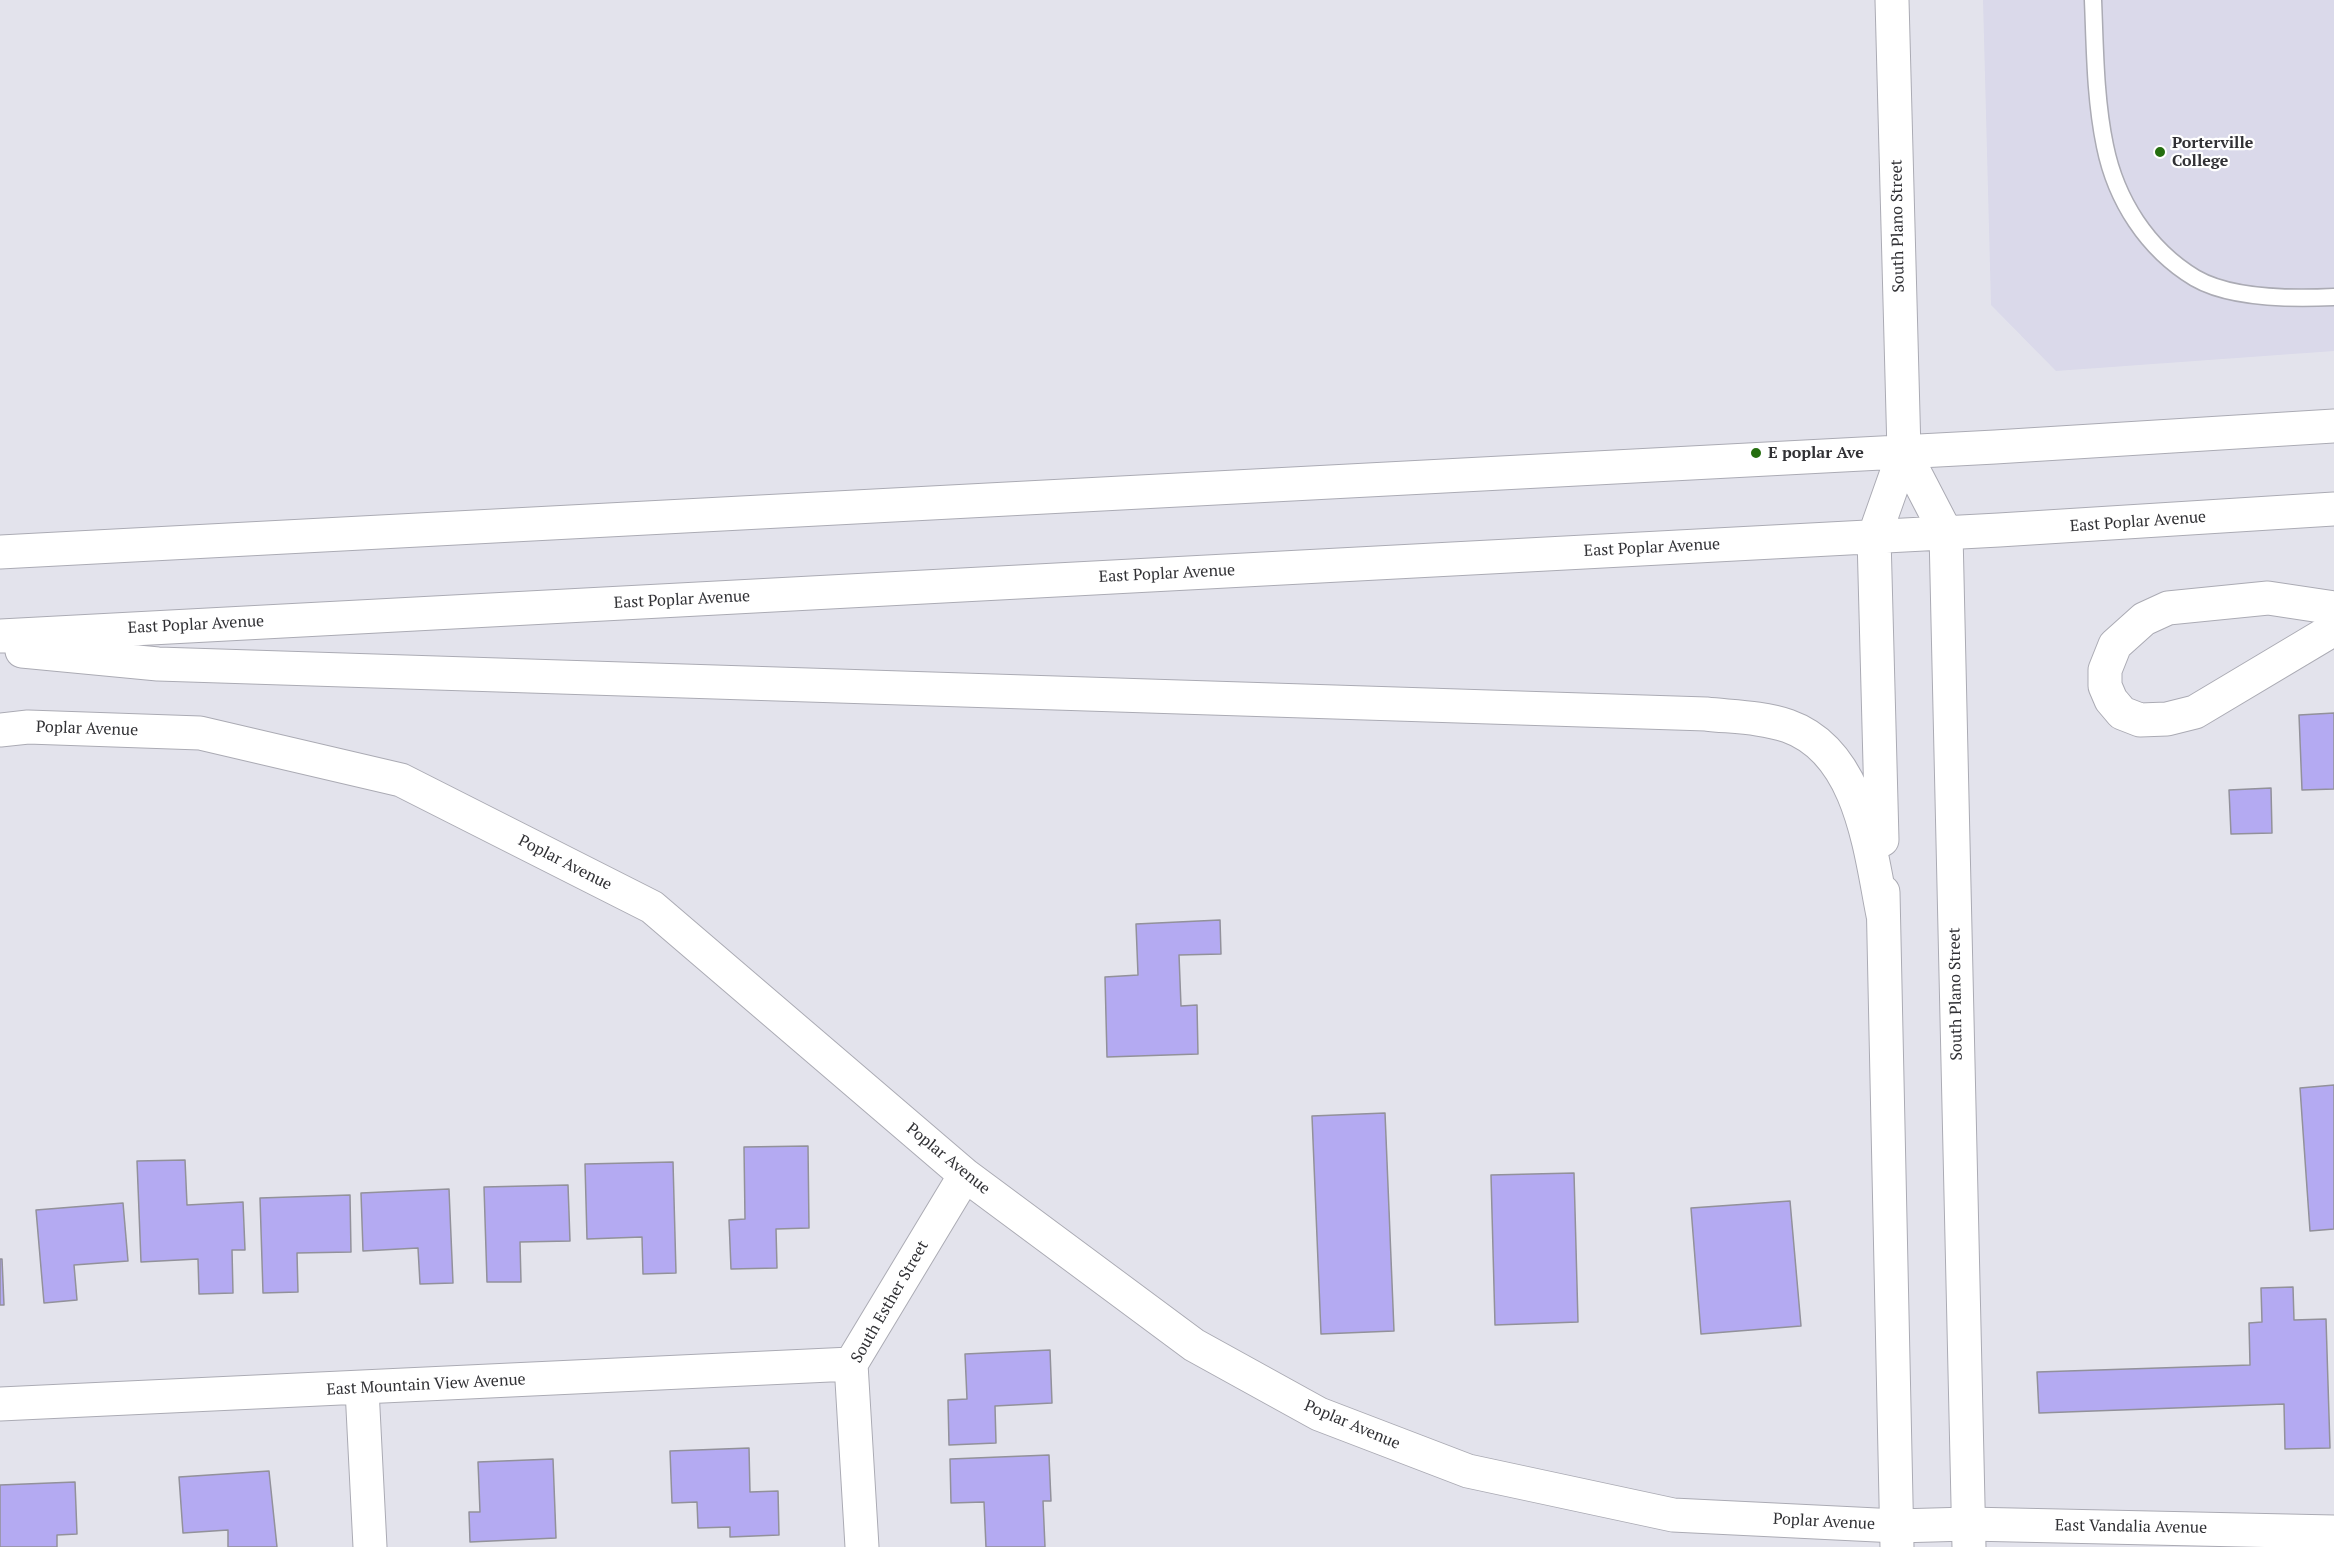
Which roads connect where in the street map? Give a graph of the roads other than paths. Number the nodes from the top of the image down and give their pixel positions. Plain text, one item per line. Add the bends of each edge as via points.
1 (1892, 0) edge
2 (2093, 0) edge
3 (2334, 297) edge
4 (2334, 426) edge
5 (1904, 452) junction
6 (2334, 509) edge
7 (1946, 533) junction
8 (1874, 537) junction
9 (0, 552) edge
10 (2334, 608) edge
11 (2334, 629) edge
12 (0, 636) edge
13 (0, 649) edge
14 (0, 730) edge
15 (1883, 915) junction
16 (965, 1175) junction
17 (851, 1364) junction
18 (362, 1389) junction
19 (0, 1404) edge
20 (1929, 1525) joint
21 (2334, 1532) edge
22 (1968, 1535) edge
23 (1897, 1537) edge
24 (370, 1547) edge
25 (862, 1547) edge

1 - 5 main road, South Plano Street
2 - 3 lane via 2105,146 2115,181 2136,224 2165,256 2196,279 2241,292 2292,299
4 - 5 main road
5 - 7 main road, South Plano Street
5 - 8 main road, South Plano Street
5 - 9 main road
6 - 7 main road, East Poplar Avenue
7 - 8 main road, East Poplar Avenue
7 - 22 main road, South Plano Street
8 - 12 main road, East Poplar Avenue
8 - 15 main road, South Plano Street
10 - 11 main road via 2268,598 2168,608 2144,620 2115,645 2105,670 2105,686 2122,712 2140,720 2167,719 2195,712
13 - 15 main road via 158,664 1694,714 1766,720 1790,727 1837,763 1859,803
14 - 16 main road, Poplar Avenue via 28,727 200,733 401,780 652,907
15 - 23 main road, South Plano Street
16 - 17 main road, South Esther Street
16 - 23 main road, Poplar Avenue via 1194,1345 1319,1414 1468,1471 1674,1515
17 - 18 main road, East Mountain View Avenue
17 - 25 main road, South Esther Street
18 - 19 main road, East Mountain View Avenue
18 - 24 main road
20 - 22 main road, East Vandalia Avenue
20 - 23 main road, Poplar Avenue
21 - 22 main road, East Vandalia Avenue

